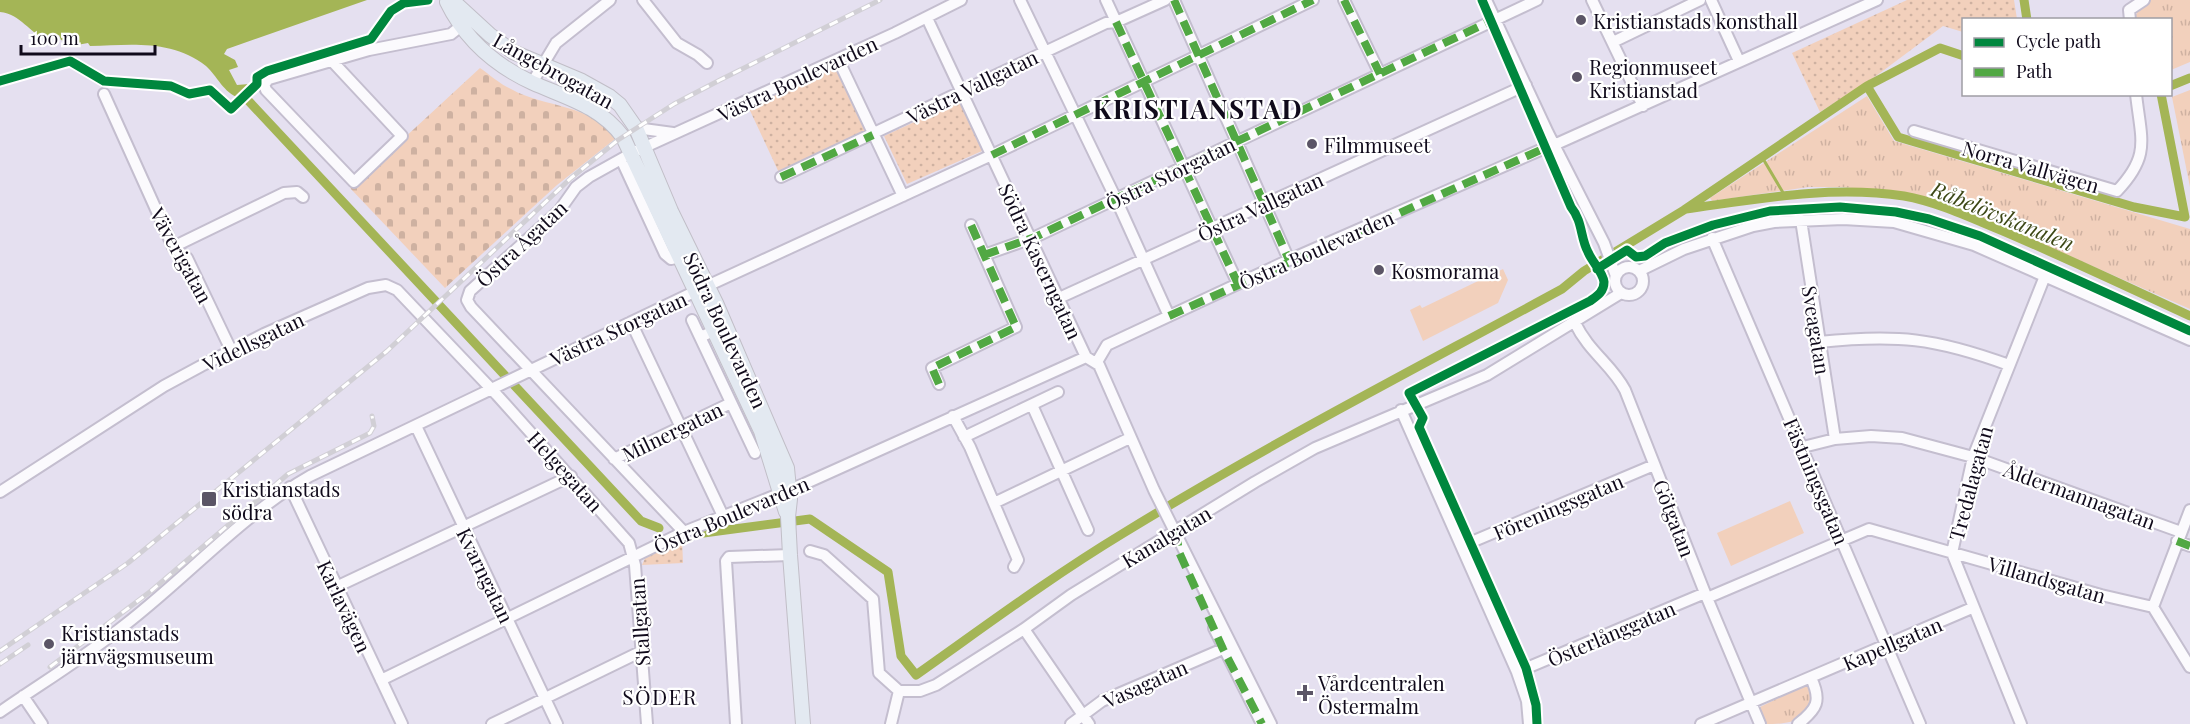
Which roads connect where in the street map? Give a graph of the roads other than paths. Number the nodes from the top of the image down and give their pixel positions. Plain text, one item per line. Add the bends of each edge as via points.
1 (446, 0) edge
2 (452, 0) edge
3 (610, 0) edge
4 (643, 0) edge
5 (961, 0) edge
6 (1020, 0) edge
7 (1106, 0) edge
8 (1165, 0) edge
9 (1174, 0) edge
10 (1313, 0) edge
11 (1344, 0) edge
12 (1486, 0) edge
13 (1537, 0) edge
14 (1592, 0) edge
15 (1700, 0) edge
16 (1711, 0) edge
17 (1877, 0) edge
18 (2144, 0) edge
19 (597, 4) edge
20 (927, 18) junction
21 (2130, 18) edge
22 (1495, 19) junction
23 (465, 22) junction
24 (1116, 22) junction
25 (1613, 42) junction
26 (1045, 52) junction
27 (1198, 54) junction
28 (837, 59) junction
29 (332, 61) junction
30 (1739, 61) junction
31 (707, 63) dead end
32 (542, 65) junction
33 (1380, 74) junction
34 (1142, 81) junction
35 (532, 83) junction
36 (1526, 85) junction
37 (961, 91) junction
38 (104, 94) dead end
39 (2136, 96) edge
40 (1643, 105) junction
41 (1075, 115) junction
42 (636, 128) junction
43 (1914, 131) dead end
44 (677, 133) junction
45 (873, 135) junction
46 (1236, 141) junction
47 (1550, 146) junction
48 (645, 147) junction
49 (992, 155) junction
50 (627, 157) junction
51 (1183, 167) junction
52 (781, 177) dead end
53 (303, 196) dead end
54 (903, 196) junction
55 (1116, 199) junction
56 (1264, 204) junction
57 (1800, 220) junction
58 (971, 225) dead end
59 (1212, 228) junction
60 (1031, 238) junction
61 (1712, 238) junction
62 (173, 247) junction
63 (984, 255) junction
64 (1143, 260) junction
65 (1289, 260) junction
66 (1616, 262) junction
67 (1637, 273) junction
68 (2045, 276) junction
69 (1238, 284) junction
70 (1618, 284) junction
71 (708, 286) junction
72 (694, 292) junction
73 (1059, 298) junction
74 (1169, 316) junction
75 (692, 320) dead end
76 (631, 322) junction
77 (1575, 323) junction
78 (714, 331) junction
79 (700, 337) junction
80 (2190, 340) edge
81 (1819, 342) junction
82 (231, 350) junction
83 (1086, 357) junction
84 (1097, 362) junction
85 (2009, 365) junction
86 (525, 372) junction
87 (939, 384) dead end
88 (495, 388) junction
89 (1058, 392) dead end
90 (731, 403) junction
91 (1032, 405) junction
92 (1401, 410) junction
93 (953, 416) junction
94 (416, 426) junction
95 (681, 427) junction
96 (964, 437) junction
97 (1130, 438) junction
98 (1835, 439) junction
99 (1803, 447) junction
100 (755, 453) dead end
101 (1973, 457) junction
102 (614, 459) junction
103 (1654, 465) junction
104 (1061, 472) junction
105 (571, 476) junction
106 (291, 487) junction
107 (0, 492) edge
108 (785, 492) junction
109 (994, 503) junction
110 (2190, 510) edge
111 (723, 516) junction
112 (463, 527) junction
113 (1088, 530) dead end
114 (1176, 531) junction
115 (684, 532) junction
116 (2179, 536) junction
117 (1841, 539) junction
118 (1462, 546) junction
119 (2190, 546) edge
120 (810, 551) dead end
121 (1952, 553) junction
122 (790, 555) junction
123 (633, 556) junction
124 (1014, 567) dead end
125 (336, 587) junction
126 (1706, 595) junction
127 (2153, 607) junction
128 (1972, 609) junction
129 (507, 619) junction
130 (1024, 629) junction
131 (1887, 646) junction
132 (1223, 649) junction
133 (642, 651) junction
134 (2190, 668) edge
135 (1517, 672) junction
136 (1811, 678) junction
137 (381, 681) junction
138 (899, 691) junction
139 (23, 696) junction
140 (545, 698) junction
141 (1752, 703) junction
142 (0, 712) edge
143 (1086, 719) edge
144 (42, 724) edge
145 (402, 724) edge
146 (492, 724) edge
147 (557, 724) edge
148 (647, 724) edge
149 (736, 724) edge
150 (803, 724) edge
151 (891, 724) edge
152 (1071, 724) edge
153 (1262, 724) edge
154 (1271, 724) edge
155 (1529, 724) edge
156 (1701, 724) edge
157 (1760, 724) edge
158 (1798, 724) edge
159 (1920, 724) edge
160 (2021, 724) edge

1 - 23 main road, Långebrogatan
2 - 23 main road, Långebrogatan
3 - 19 street
4 - 31 street via 677,43
5 - 20 street, Västra Boulevarden
6 - 26 street
7 - 24 street
8 - 24 street, Västra Vallgatan
9 - 27 street
10 - 27 street, Västra Storgatan
11 - 33 street
12 - 22 street
13 - 22 street, Östra Storgatan
14 - 25 street
15 - 25 street
16 - 30 street
17 - 30 street, Östra Boulevarden
18 - 21 street via 2129,10
19 - 32 street via 556,44
20 - 28 street, Västra Boulevarden
20 - 37 street, Södra Kaserngatan
22 - 33 street, Östra Storgatan
22 - 36 street
23 - 29 street via 451,34
23 - 32 main road, Långebrogatan
23 - 35 main road, Långebrogatan via 495,61
24 - 26 street, Västra Vallgatan
24 - 34 street
25 - 40 street
26 - 37 street, Västra Vallgatan
26 - 41 street
27 - 34 street, Västra Storgatan
27 - 46 street
28 - 44 street, Västra Boulevarden
28 - 45 street
29 - 29 street via 264,84 354,182 402,136
30 - 40 street, Östra Boulevarden
32 - 35 street
32 - 42 main road, Långebrogatan via 609,96
33 - 46 street, Östra Storgatan
34 - 41 street, Västra Storgatan
34 - 51 street
35 - 50 main road, Långebrogatan via 597,111 613,124
36 - 47 street
36 - 56 street, Östra Vallgatan
37 - 45 street, Västra Vallgatan
37 - 49 street, Södra Kaserngatan
38 - 62 street, Väverigatan
39 - 43 street, Norra Vallvägen via 2142,153 2135,172 2116,191
40 - 47 street, Östra Boulevarden
41 - 49 street, Västra Storgatan
41 - 55 street
42 - 44 street
42 - 48 main road, Långebrogatan
44 - 48 street, Västra Boulevarden
45 - 52 street, Västra Vallgatan
45 - 54 street
46 - 51 street, Östra Storgatan
46 - 56 street
47 - 65 street, Östra Boulevarden
47 - 66 street
48 - 50 street, Västra Boulevarden
48 - 71 main road, Södra Boulevarden
49 - 54 street, Västra Storgatan
49 - 60 street, Södra Kaserngatan
50 - 72 main road, Södra Boulevarden via 680,257
50 - 86 street, Östra Ågatan via 582,182 559,211 470,291 467,300 471,307
51 - 55 street, Östra Storgatan
51 - 59 street
53 - 62 street via 297,192 284,193
54 - 71 street, Västra Storgatan
55 - 60 street, Östra Storgatan
55 - 64 street
56 - 59 street, Östra Vallgatan
56 - 65 street
57 - 61 street via 1753,226
57 - 68 street via 1882,220 1913,226 1974,245
57 - 81 street, Sveagatan
58 - 63 street
59 - 64 street, Östra Vallgatan
59 - 69 street
60 - 63 street, Östra Storgatan
60 - 73 street, Södra Kaserngatan
61 - 67 street
61 - 99 street, Fästningsgatan
62 - 82 street, Väverigatan via 187,258
63 - 87 street via 1016,327 932,368
64 - 73 street, Östra Vallgatan
64 - 74 street
65 - 69 street, Östra Boulevarden
66 - 67 street
66 - 70 street
67 - 70 street
67 - 70 street via 1636,293 1629,295
68 - 80 street
68 - 85 street, Tredalagatan
69 - 74 street, Östra Boulevarden
70 - 77 street, Kanalgatan via 1601,306
71 - 72 street, Västra Storgatan
71 - 108 main road, Södra Boulevarden via 780,448 787,468
72 - 76 street, Västra Storgatan
72 - 78 main road, Södra Boulevarden
73 - 83 street, Södra Kaserngatan
74 - 84 street, Östra Boulevarden via 1107,345
75 - 79 street
76 - 86 street, Västra Storgatan
76 - 95 street
77 - 92 street, Kanalgatan via 1487,375
77 - 103 street, Götgatan via 1586,345 1622,383
78 - 79 street
78 - 108 main road, Södra Boulevarden via 762,431
79 - 90 street
81 - 85 street via 1907,338 1964,349
81 - 98 street, Sveagatan
82 - 88 street, Videllsgatan via 368,288 386,285 397,290
82 - 107 street, Videllsgatan via 164,386
83 - 84 street, Södra Kaserngatan
83 - 93 street, Östra Boulevarden
84 - 97 street
85 - 101 street, Tredalagatan
86 - 88 street, Västra Storgatan
86 - 102 street, Östra Ågatan
88 - 94 street, Västra Storgatan
88 - 105 street, Helgegatan
89 - 91 street
90 - 95 street, Milnergatan
90 - 100 street
91 - 96 street
91 - 104 street
92 - 114 street, Kanalgatan via 1315,448
92 - 118 street
93 - 96 street
93 - 108 street, Östra Boulevarden
94 - 106 street, Västra Storgatan
94 - 112 street, Kvarngatan
95 - 102 street, Milnergatan
95 - 111 street
96 - 109 street
97 - 104 street
97 - 114 street
98 - 99 street, Åldermannagatan
98 - 101 street, Åldermannagatan via 1902,438
99 - 117 street, Fästningsgatan
101 - 116 street, Åldermannagatan
101 - 121 street, Tredalagatan
102 - 115 street, Östra Ågatan
103 - 118 street, Föreningsgatan
103 - 126 street, Götgatan
104 - 109 street
104 - 113 street
105 - 112 street
105 - 123 street, Helgegatan via 629,543
106 - 125 street, Karlavägen
106 - 139 street, Västra Storgatan via 118,631
108 - 111 street, Östra Boulevarden
108 - 122 main road, Södra Boulevarden
109 - 124 street via 1018,560
110 - 116 street
111 - 115 street, Östra Boulevarden
112 - 125 street
112 - 129 street, Kvarngatan
114 - 130 street, Kanalgatan via 1071,595
114 - 132 street via 1179,552
114 - 154 street
115 - 123 street, Östra Boulevarden
116 - 119 street, Åldermannagatan
116 - 127 street
117 - 121 street, Villandsgatan via 1869,529
117 - 126 street, Villandsgatan
117 - 131 street, Fästningsgatan
118 - 135 street
120 - 138 street via 824,555 873,599 879,673
121 - 127 street, Villandsgatan
121 - 128 street, Tredalagatan
122 - 149 street via 729,557 726,561
122 - 150 main road, Södra Boulevarden
123 - 129 street, Östra Boulevarden
123 - 133 street, Stallgatan
125 - 137 street, Karlavägen
126 - 135 street, Österlånggatan
126 - 141 street, Götgatan
127 - 134 street
128 - 131 street, Kapellgatan
128 - 160 street, Tredalagatan
129 - 137 street, Östra Boulevarden
129 - 140 street, Kvarngatan
130 - 138 street, Kanalgatan via 936,685 920,691
130 - 143 street
131 - 136 street, Kapellgatan
131 - 159 street, Fästningsgatan
132 - 143 street, Vasagatan via 1102,701
132 - 153 street
133 - 140 street
133 - 148 street, Stallgatan
135 - 155 street via 1527,701
136 - 141 street, Kapellgatan
136 - 158 street via 1819,701 1816,709
137 - 145 street, Karlavägen
138 - 151 street
139 - 142 street, Västra Storgatan
139 - 144 street
140 - 146 street
140 - 147 street, Kvarngatan
141 - 156 street, Kapellgatan
141 - 157 street, Götgatan
143 - 152 street, Vasagatan

